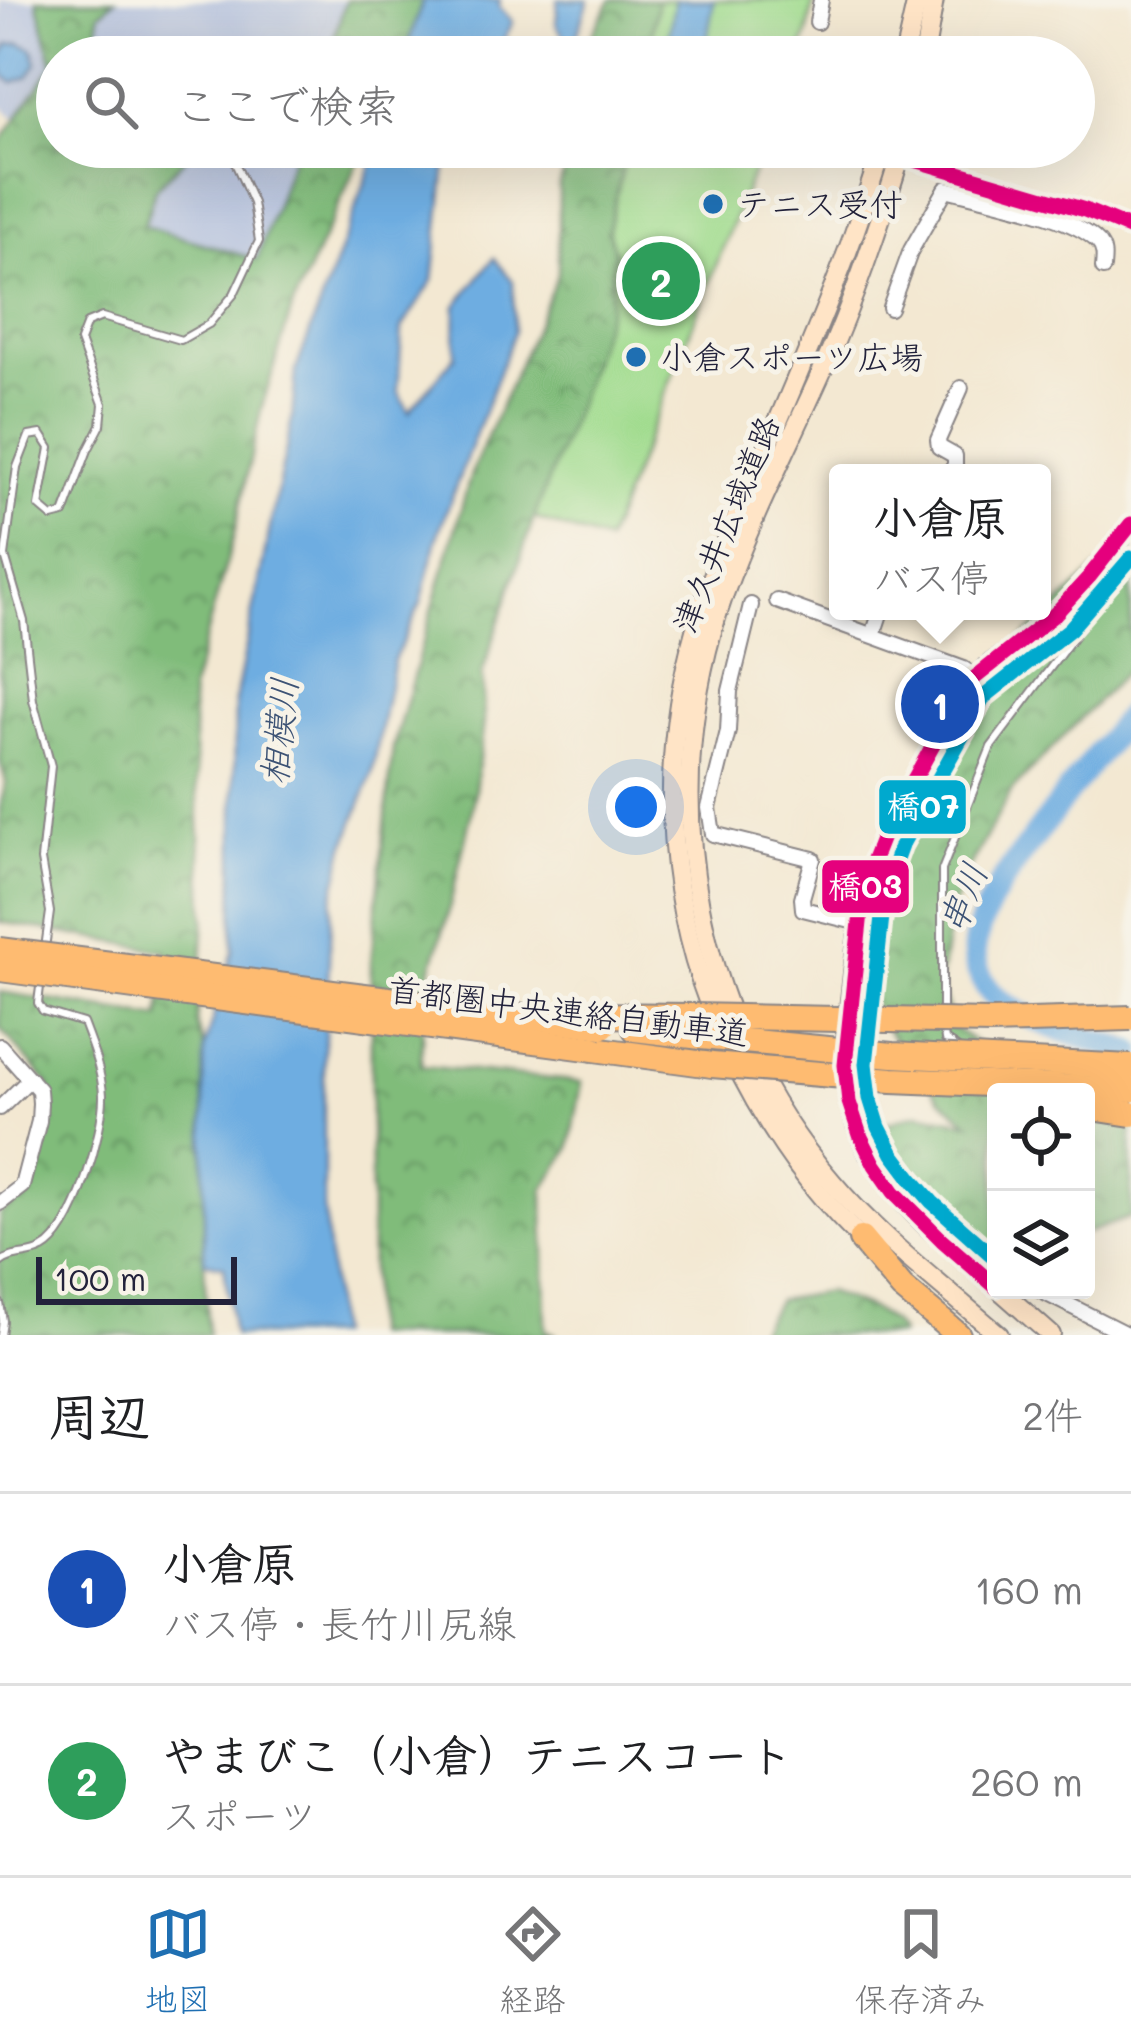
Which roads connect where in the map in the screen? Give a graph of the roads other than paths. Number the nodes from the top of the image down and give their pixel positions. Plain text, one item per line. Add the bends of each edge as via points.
1 (821, 0) edge
2 (917, 0) edge
3 (934, 0) edge
4 (817, 22) dead end
5 (916, 36) edge
6 (921, 36) edge
7 (237, 168) edge
8 (884, 168) edge
9 (886, 168) edge
10 (939, 168) edge
11 (1030, 202) junction
12 (1131, 229) edge
13 (1103, 268) dead end
14 (890, 308) dead end
15 (961, 388) dead end
16 (955, 464) edge
17 (1131, 524) edge
18 (1072, 598) junction
19 (777, 601) dead end
20 (751, 605) dead end
21 (1051, 618) edge
22 (829, 619) edge
23 (831, 620) edge
24 (878, 620) edge
25 (1049, 620) edge
26 (873, 635) junction
27 (974, 676) junction
28 (860, 923) junction
29 (0, 950) edge
30 (0, 969) edge
31 (1131, 1018) edge
32 (697, 1026) junction
33 (602, 1030) junction
34 (0, 1046) edge
35 (984, 1066) dead end
36 (1131, 1067) edge
37 (30, 1079) junction
38 (892, 1080) junction
39 (987, 1087) edge
40 (1131, 1091) edge
41 (1095, 1105) edge
42 (0, 1108) edge
43 (1095, 1110) edge
44 (1131, 1114) edge
45 (0, 1203) edge
46 (861, 1239) junction
47 (0, 1263) edge
48 (987, 1278) edge
49 (1010, 1299) edge
50 (1058, 1299) edge
51 (0, 1303) edge
52 (1, 1335) edge
53 (958, 1335) edge
54 (974, 1335) edge
55 (999, 1335) edge
56 (1051, 1335) edge
57 (1128, 1335) edge

1 - 4 street
2 - 5 main road
3 - 6 main road
7 - 47 lane via 259,241 233,293 209,324 181,340 102,317 87,322 80,341 104,404 64,514 52,517 39,506 50,448 41,434 29,436 17,466 5,556 50,766 41,860 50,912 38,1003 83,1023 103,1094 93,1159 62,1230 42,1250
8 - 46 main road, 津久井広域道路 via 704,601 681,688 672,777 680,898 717,1025 782,1145
9 - 55 main road, 津久井広域道路 via 855,292 747,537 707,651 689,768 692,858 716,976 778,1110 853,1205
10 - 11 main road
11 - 12 main road via 1085,209
11 - 13 street via 1099,242
11 - 14 street via 946,189
15 - 16 street via 938,440
17 - 18 main road
18 - 21 main road
18 - 35 lane via 1090,615 991,747 942,870 945,1040
19 - 22 street
20 - 28 street via 709,808 713,834 813,859 803,909
23 - 26 street
24 - 26 street
25 - 27 main road
26 - 27 street
27 - 28 main road via 874,855
28 - 48 main road via 845,1064 863,1147 891,1190
29 - 33 highway, 首都圏中央連絡自動車道, bridge
30 - 33 highway, 首都圏中央連絡自動車道, bridge
31 - 32 highway, bridge
32 - 33 highway, 首都圏中央連絡自動車道
32 - 36 highway, 首都圏中央連絡自動車道, bridge via 893,1055
33 - 38 highway, 首都圏中央連絡自動車道, bridge via 712,1064
34 - 37 street
37 - 42 street
37 - 45 street via 39,1090 39,1120 22,1186
38 - 39 highway, bridge
38 - 40 highway, 首都圏中央連絡自動車道, bridge
40 - 41 lane
43 - 44 highway, bridge
46 - 53 highway
46 - 54 main road, 津久井広域道路
49 - 56 main road
50 - 57 street
51 - 52 lane

